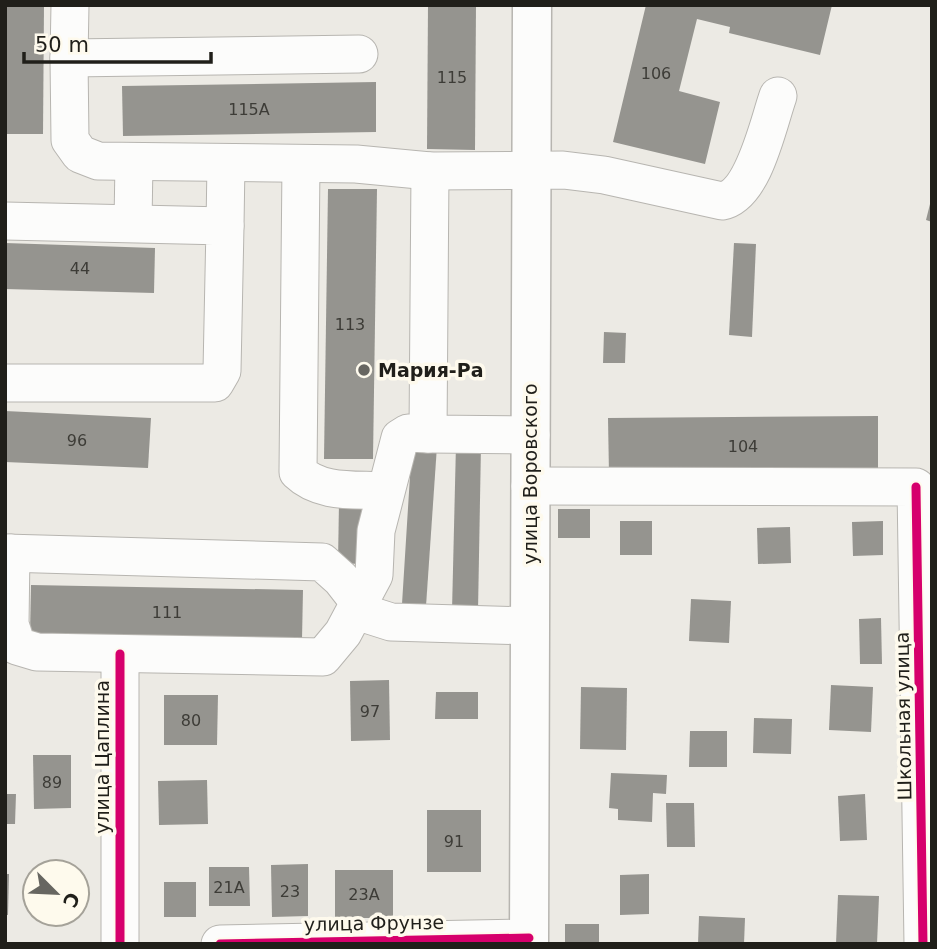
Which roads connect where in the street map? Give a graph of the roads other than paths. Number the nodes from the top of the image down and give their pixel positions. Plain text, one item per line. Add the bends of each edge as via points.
1 (70, 5) edge
2 (532, 5) edge
3 (359, 54) dead end
4 (69, 58) junction
5 (778, 96) dead end
6 (134, 162) junction
7 (226, 163) junction
8 (300, 164) junction
9 (531, 170) junction
10 (429, 171) junction
11 (5, 221) edge
12 (133, 223) junction
13 (225, 226) junction
14 (5, 383) edge
15 (428, 433) junction
16 (531, 435) junction
17 (530, 486) junction
18 (385, 491) junction
19 (8, 553) edge
20 (358, 602) junction
21 (530, 626) junction
22 (120, 654) junction
23 (927, 777) edge
24 (529, 941) edge
25 (120, 944) edge
26 (220, 944) edge
27 (923, 944) edge

1 - 4 street
2 - 9 main road, улица Воровского
3 - 4 street
4 - 6 street via 70,140 80,154 98,161
5 - 9 street via 749,179 732,199 722,201 604,175
6 - 7 street
6 - 12 street
7 - 8 street
7 - 13 street
8 - 10 street
8 - 18 street via 298,472 310,484
9 - 10 street
9 - 16 main road, улица Воровского
10 - 15 street
11 - 12 street
12 - 13 street
13 - 14 street via 222,371 215,383
15 - 16 street
15 - 18 street via 408,433 400,438
16 - 17 main road, улица Воровского
17 - 21 main road, улица Воровского
17 - 23 street, Школьная улица via 916,487
18 - 20 street via 376,531 374,575
19 - 20 street via 322,562
19 - 22 street via 10,624 17,646 37,652
20 - 21 street via 369,615 391,622
20 - 22 street via 343,633 323,657
21 - 24 main road, улица Воровского
22 - 25 street, улица Цаплина
23 - 27 street, Школьная улица
24 - 26 street, улица Фрунзе

